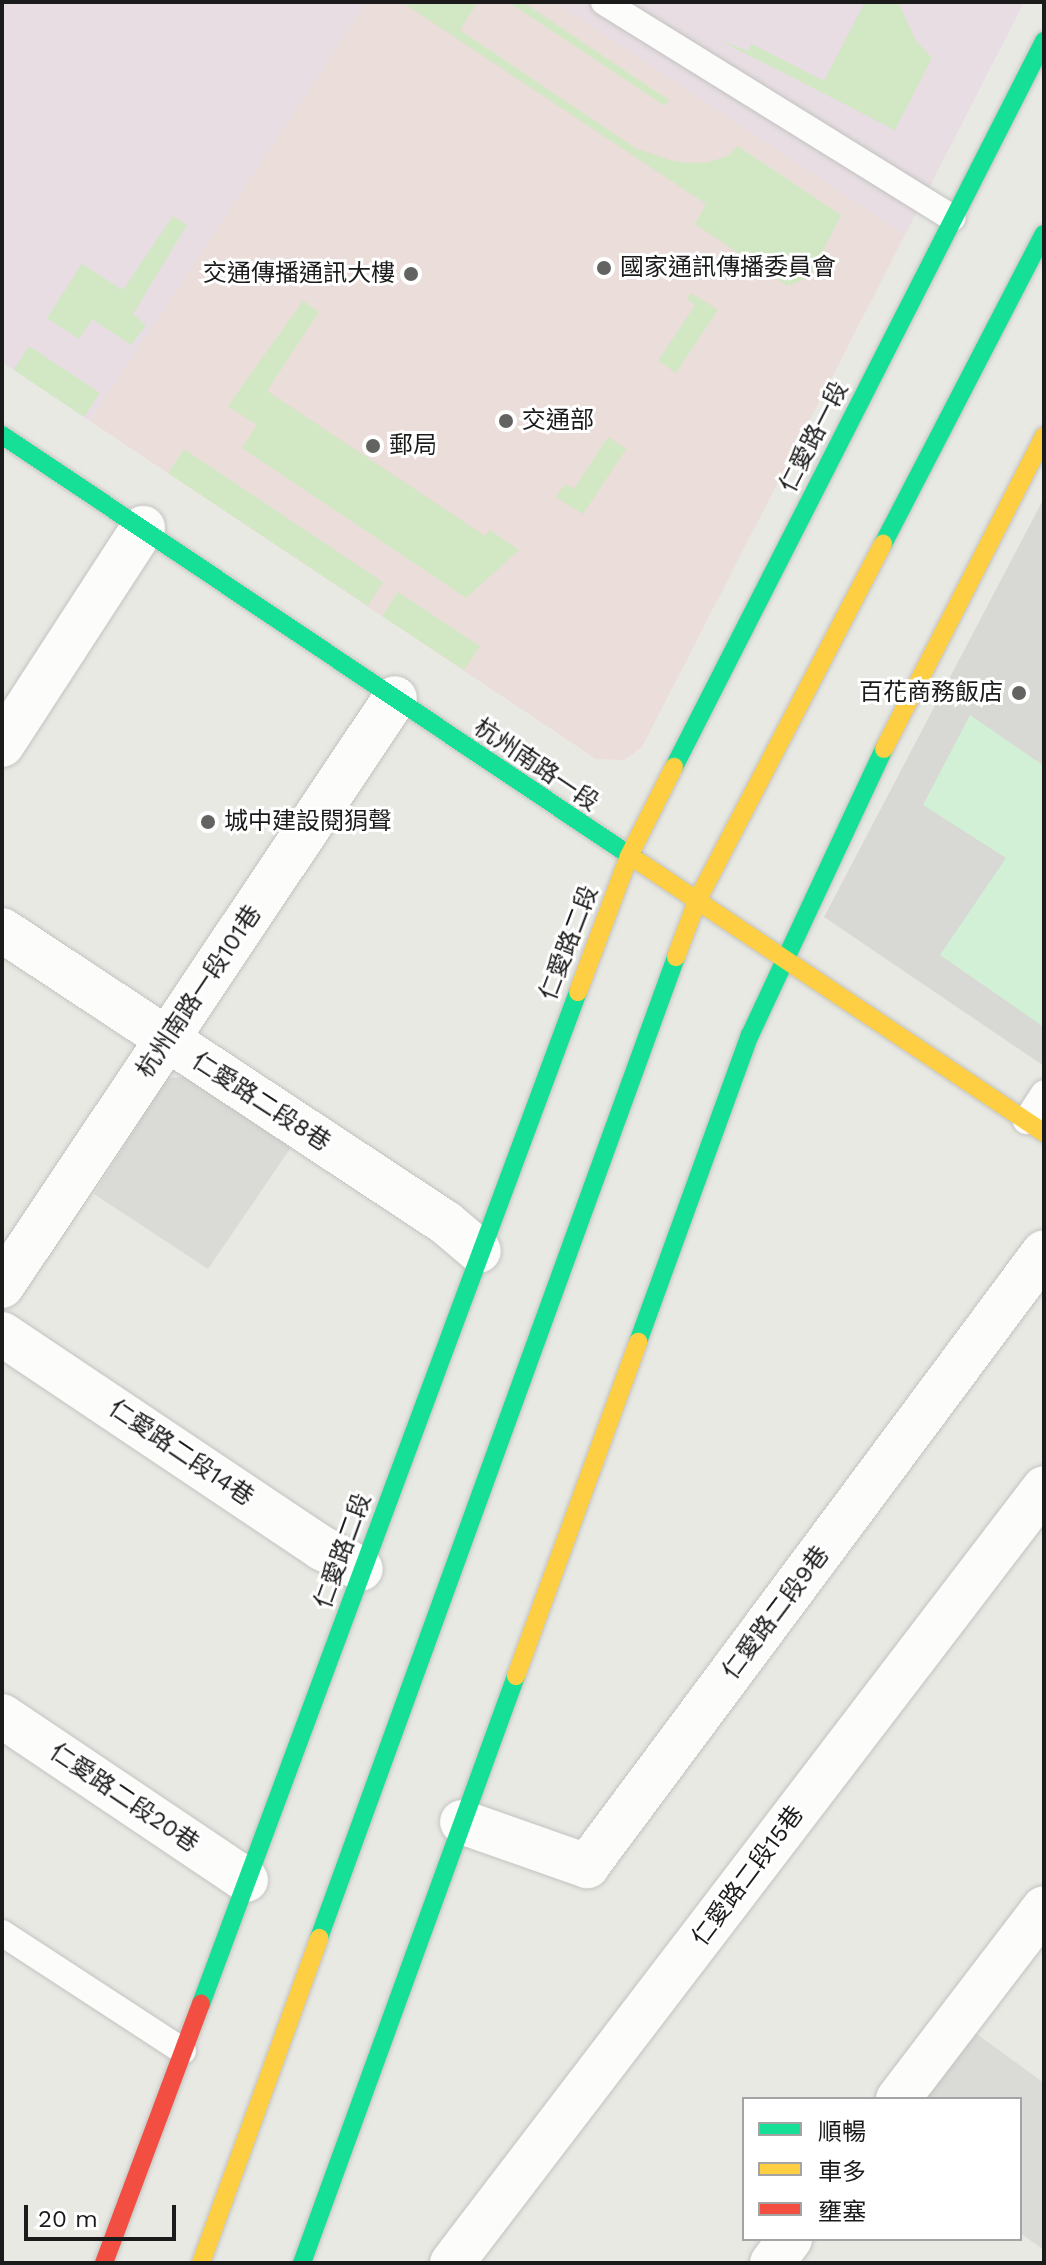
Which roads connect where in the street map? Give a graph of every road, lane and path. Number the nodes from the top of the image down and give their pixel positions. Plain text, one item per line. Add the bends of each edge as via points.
1 (604, 2) edge
2 (1044, 41) edge
3 (953, 218) junction
4 (1044, 234) edge
5 (2, 435) edge
6 (1040, 454) edge
7 (143, 528) junction
8 (395, 698) junction
9 (2, 745) edge
10 (629, 856) junction
11 (697, 901) junction
12 (2, 930) edge
13 (783, 958) junction
14 (166, 1040) junction
15 (1044, 1093) edge
16 (1035, 1127) edge
17 (479, 1251) junction
18 (1044, 1252) edge
19 (2, 1286) edge
20 (2, 1334) edge
21 (1044, 1488) edge
22 (361, 1569) junction
23 (2, 1716) edge
24 (462, 1822) junction
25 (246, 1880) junction
26 (1044, 1908) edge
27 (2, 1933) edge
28 (183, 2051) junction
29 (900, 2097) edge
30 (788, 2241) edge
31 (104, 2263) edge
32 (201, 2263) edge
33 (302, 2263) edge
34 (452, 2263) edge
35 (772, 2263) edge

1 - 3 lane
2 - 3 main road, 仁愛路一段
3 - 10 main road, 仁愛路一段
4 - 11 main road
5 - 7 main road, 杭州南路一段
6 - 13 main road
7 - 8 main road, 杭州南路一段
7 - 9 street
8 - 10 main road, 杭州南路一段
8 - 14 street, 杭州南路一段101巷
10 - 11 main road, 杭州南路一段
10 - 17 main road, 仁愛路二段
11 - 13 main road, 杭州南路一段
11 - 32 main road
12 - 14 street, 仁愛路二段8巷
13 - 16 main road, 杭州南路一段
13 - 24 main road
14 - 17 street, 仁愛路二段8巷 via 446,1223
14 - 19 street, 杭州南路一段101巷
15 - 16 lane
17 - 22 main road, 仁愛路二段
18 - 24 street, 仁愛路二段9巷 via 587,1866
20 - 22 street, 仁愛路二段14巷
21 - 34 street, 仁愛路二段15巷
22 - 25 main road, 仁愛路二段
23 - 25 street, 仁愛路二段20巷
24 - 33 main road
25 - 28 main road, 仁愛路二段
26 - 29 street
27 - 28 lane
28 - 31 main road, 仁愛路二段
30 - 35 street

